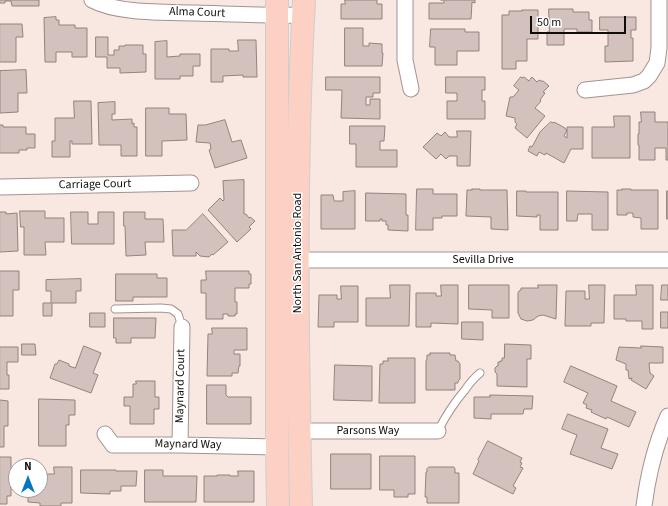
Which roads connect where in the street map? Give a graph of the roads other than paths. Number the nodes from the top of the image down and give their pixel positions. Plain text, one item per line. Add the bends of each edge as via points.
1 (92, 0) edge
2 (405, 0) edge
3 (659, 0) edge
4 (276, 8) edge
5 (304, 8) edge
6 (411, 89) dead end
7 (585, 90) dead end
8 (191, 183) dead end
9 (0, 187) edge
10 (297, 260) junction
11 (668, 260) edge
12 (115, 309) dead end
13 (182, 327) joint
14 (480, 373) dead end
15 (668, 416) edge
16 (299, 430) junction
17 (438, 430) joint
18 (105, 434) dead end
19 (180, 444) junction
20 (277, 447) junction
21 (278, 506) edge
22 (301, 506) edge
23 (644, 506) edge

1 - 4 street, Alma Court via 117,8 144,12
2 - 6 street via 405,60
3 - 7 street via 659,48 657,63 649,76 633,85
4 - 5 street, Alma Court
4 - 20 main road, North San Antonio Road
5 - 10 main road, North San Antonio Road
8 - 9 street, Carriage Court
10 - 11 street, Sevilla Drive
10 - 16 main road, North San Antonio Road
12 - 13 lane via 172,309 178,314
13 - 19 street, Maynard Court
14 - 17 lane via 452,405
15 - 23 street via 652,460
16 - 17 street, Parsons Way
16 - 22 main road, North San Antonio Road
18 - 19 street, Maynard Way via 113,445
19 - 20 street, Maynard Way
20 - 21 main road, North San Antonio Road

